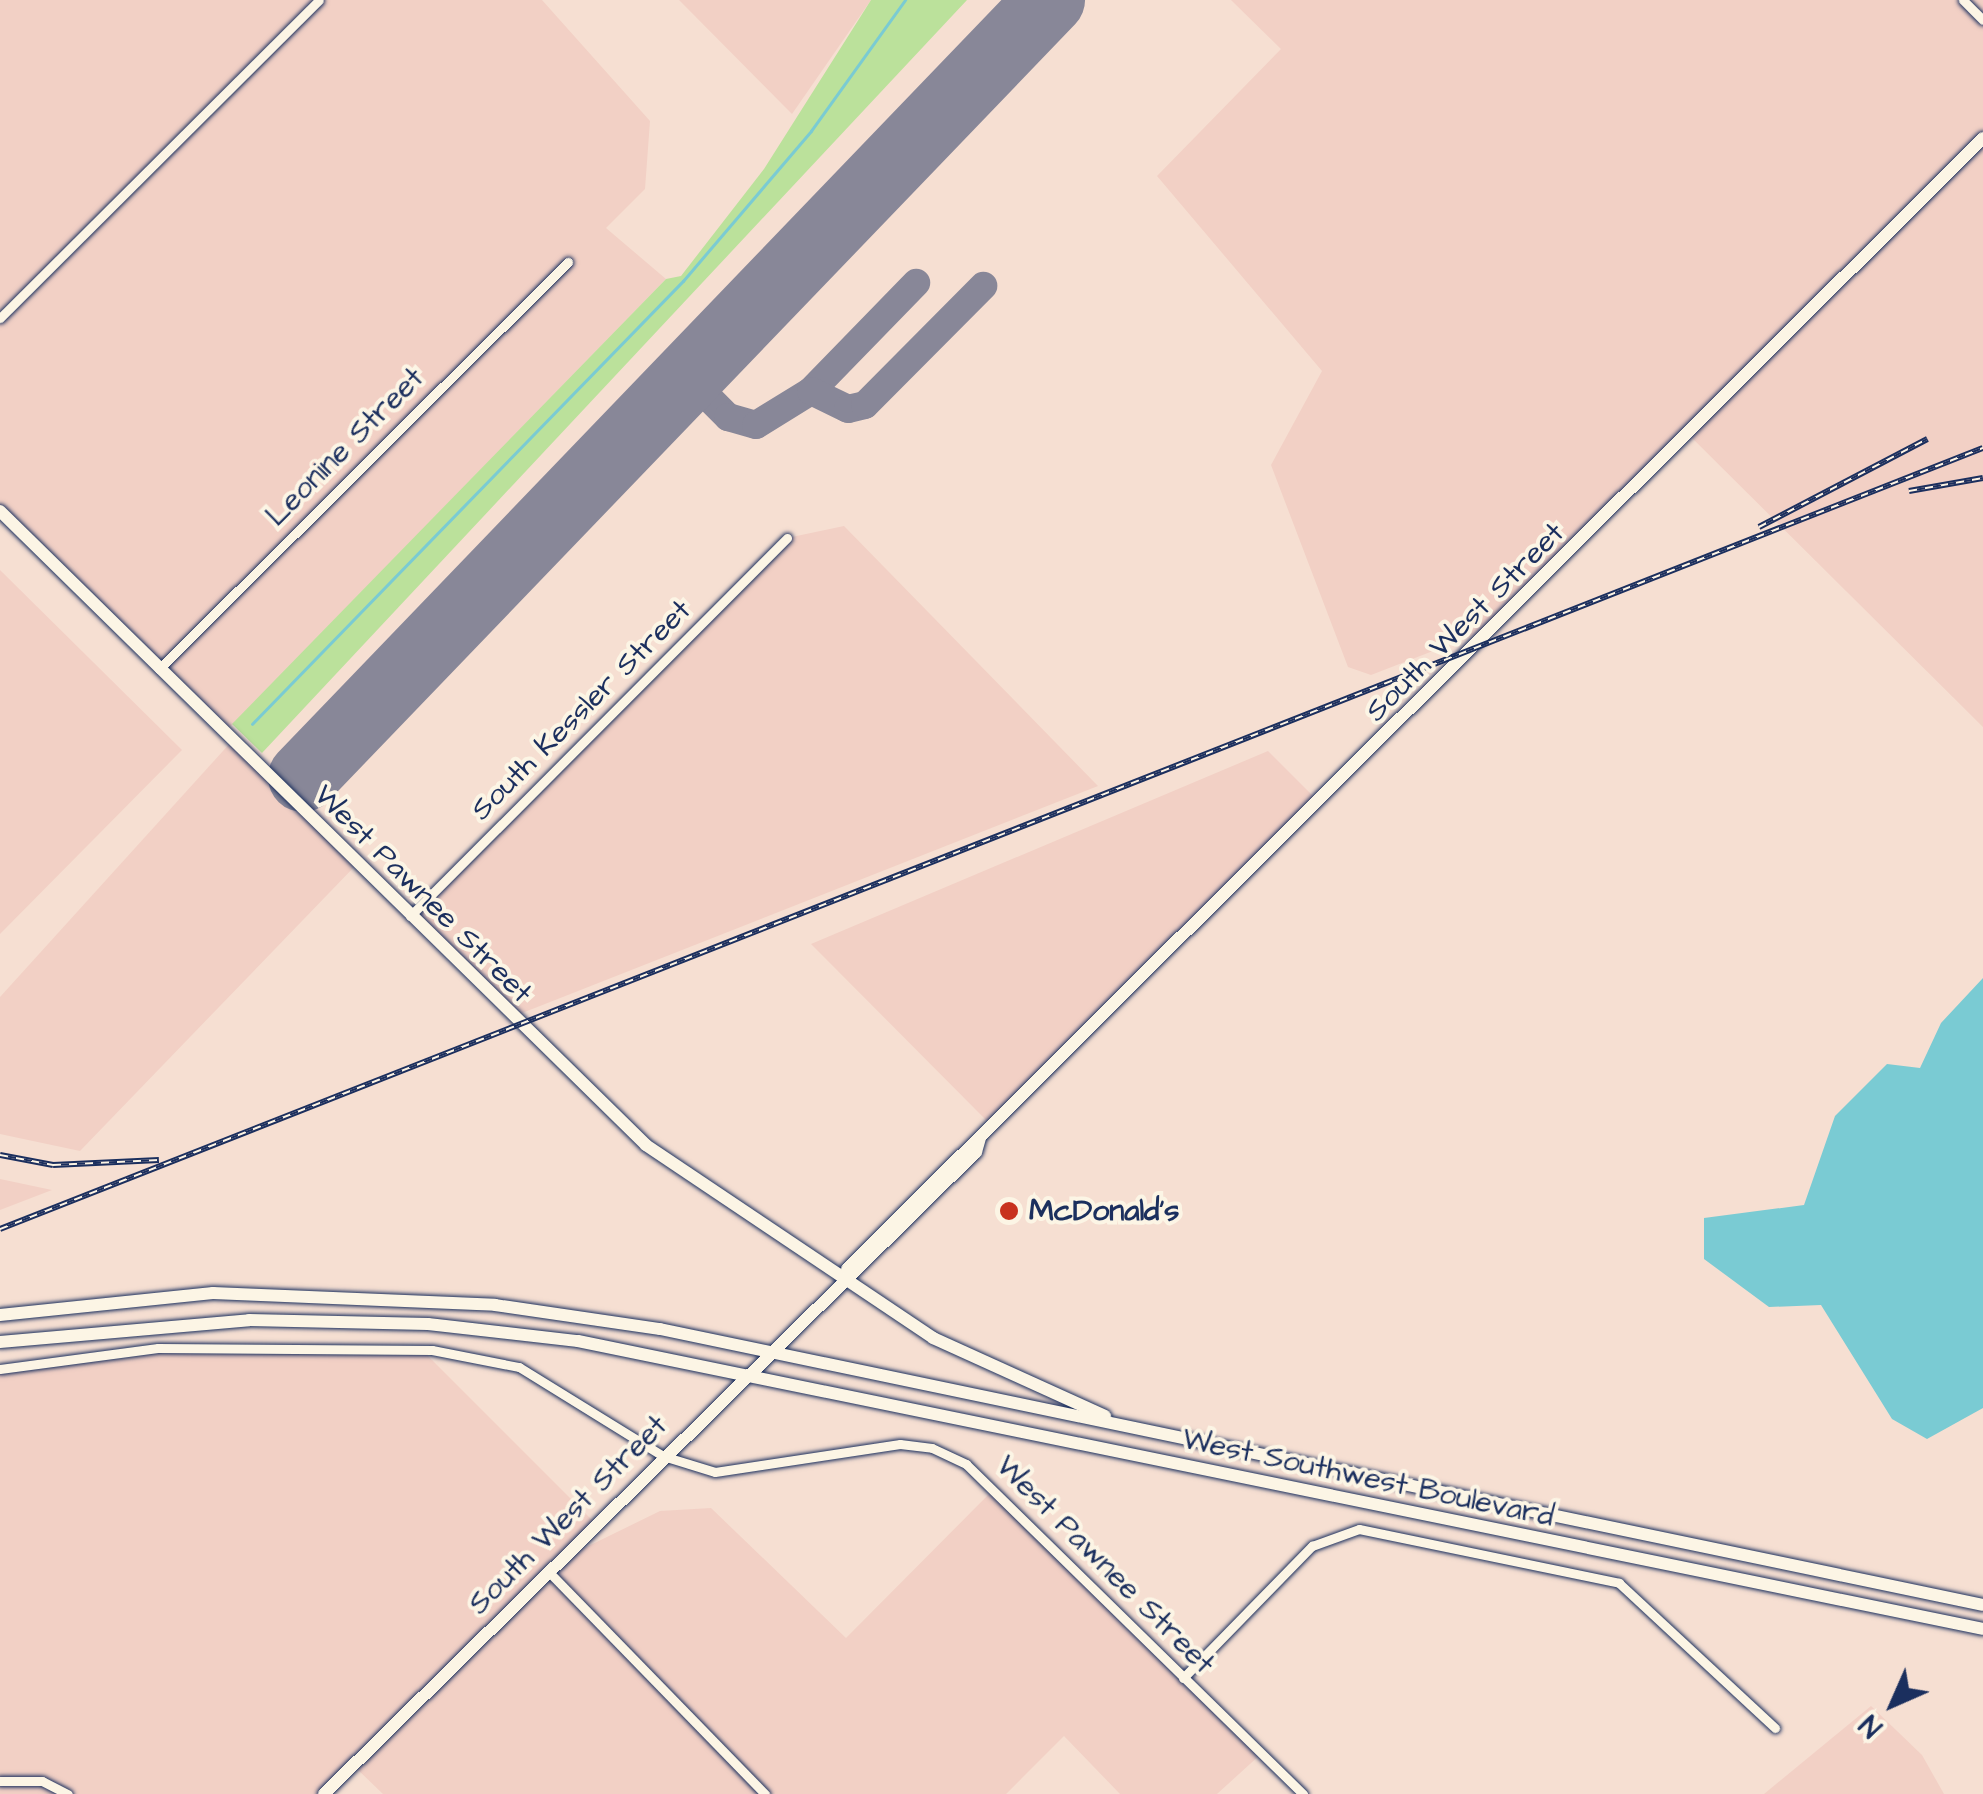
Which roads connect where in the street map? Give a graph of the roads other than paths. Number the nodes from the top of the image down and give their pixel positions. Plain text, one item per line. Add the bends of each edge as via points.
1 (319, 0) edge
2 (1963, 0) edge
3 (1983, 20) edge
4 (1983, 138) edge
5 (568, 262) dead end
6 (0, 318) edge
7 (0, 511) edge
8 (787, 538) dead end
9 (159, 669) junction
10 (410, 916) junction
11 (843, 1273) junction
12 (0, 1315) edge
13 (0, 1342) edge
14 (762, 1353) junction
15 (0, 1369) edge
16 (744, 1372) junction
17 (1145, 1430) junction
18 (663, 1456) junction
19 (549, 1572) junction
20 (1983, 1605) edge
21 (1983, 1629) edge
22 (1184, 1678) junction
23 (1775, 1728) dead end
24 (0, 1780) edge
25 (68, 1794) edge
26 (324, 1794) edge
27 (766, 1794) edge
28 (1303, 1794) edge

1 - 6 street
2 - 3 street
4 - 11 main road, South West Street via 980,1138 863,1244
5 - 9 street, Leonine Street
7 - 9 main road, West Pawnee Street
8 - 10 street, South Kessler Street
9 - 10 main road, West Pawnee Street
10 - 11 main road, West Pawnee Street via 646,1146
11 - 14 main road, South West Street
11 - 17 main road, West Pawnee Street via 985,1365
12 - 14 main road, West Southwest Boulevard via 213,1293 336,1294 495,1304
13 - 16 main road, West Southwest Boulevard via 148,1322 428,1324
14 - 16 main road, South West Street
14 - 17 main road, West Southwest Boulevard
15 - 18 street, West Pawnee Street via 158,1348 432,1350 519,1367
16 - 18 main road, South West Street
16 - 21 main road, West Southwest Boulevard
17 - 20 main road, West Southwest Boulevard
18 - 19 main road, South West Street
18 - 22 street, West Pawnee Street via 730,1474 856,1450 932,1448 966,1464
19 - 26 main road, South West Street
19 - 27 street
22 - 23 street via 1329,1535 1359,1529 1619,1584 1670,1624
22 - 28 street, West Pawnee Street
24 - 25 street via 48,1782

